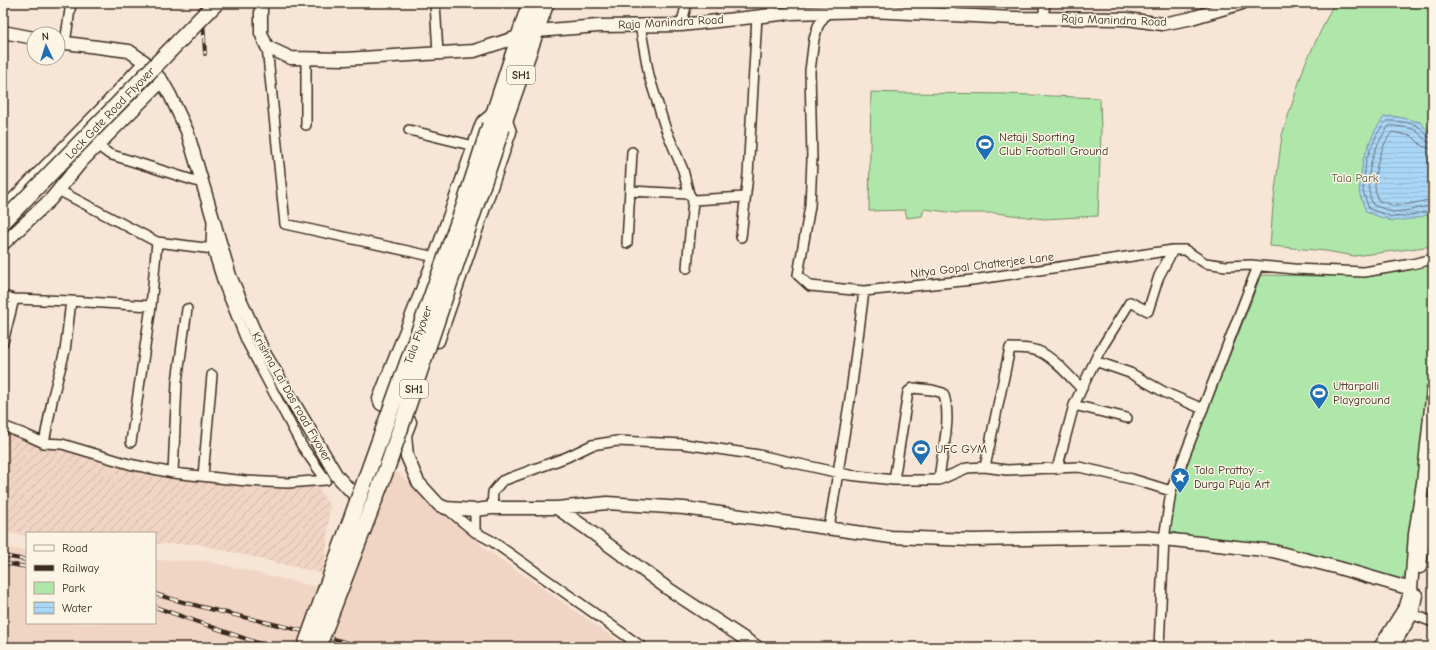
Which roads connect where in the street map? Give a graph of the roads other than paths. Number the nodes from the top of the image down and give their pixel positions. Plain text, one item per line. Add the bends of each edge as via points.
1 (71, 3) edge
2 (216, 3) edge
3 (261, 3) edge
4 (434, 3) edge
5 (530, 3) edge
6 (546, 3) edge
7 (687, 3) edge
8 (1045, 3) edge
9 (1242, 3) edge
10 (773, 9) edge
11 (821, 9) edge
12 (950, 9) edge
13 (757, 16) junction
14 (1043, 18) junction
15 (681, 24) junction
16 (640, 25) junction
17 (65, 26) edge
18 (536, 31) junction
19 (3, 32) edge
20 (26, 36) edge
21 (518, 37) junction
22 (66, 43) edge
23 (267, 47) junction
24 (438, 53) junction
25 (306, 58) junction
26 (145, 62) junction
27 (162, 81) junction
28 (498, 121) junction
29 (306, 125) dead end
30 (409, 130) dead end
31 (97, 145) junction
32 (474, 146) junction
33 (632, 152) dead end
34 (202, 183) junction
35 (58, 190) junction
36 (630, 191) junction
37 (691, 197) junction
38 (746, 197) junction
39 (3, 210) edge
40 (3, 222) edge
41 (740, 237) dead end
42 (157, 242) junction
43 (627, 243) dead end
44 (3, 244) edge
45 (216, 246) junction
46 (1173, 250) junction
47 (435, 257) junction
48 (1433, 259) edge
49 (1258, 266) junction
50 (687, 268) dead end
51 (864, 291) junction
52 (3, 296) edge
53 (14, 299) junction
54 (71, 301) junction
55 (151, 306) junction
56 (187, 309) dead end
57 (3, 342) edge
58 (1095, 362) junction
59 (212, 375) dead end
60 (1082, 388) junction
61 (1433, 389) edge
62 (1074, 405) junction
63 (1203, 409) junction
64 (1432, 411) edge
65 (412, 415) junction
66 (1127, 418) dead end
67 (3, 426) edge
68 (131, 442) dead end
69 (44, 443) junction
70 (1433, 449) edge
71 (985, 467) junction
72 (1056, 469) junction
73 (173, 473) junction
74 (838, 473) junction
75 (204, 476) junction
76 (894, 480) junction
77 (939, 480) junction
78 (1171, 491) junction
79 (359, 500) junction
80 (446, 508) junction
81 (492, 508) junction
82 (557, 508) junction
83 (475, 510) junction
84 (829, 528) junction
85 (475, 532) junction
86 (1164, 539) junction
87 (1411, 589) junction
88 (1408, 612) junction
89 (1433, 622) edge
90 (305, 647) edge
91 (318, 647) edge
92 (642, 647) edge
93 (757, 647) edge
94 (1158, 647) edge
95 (1380, 647) edge
96 (1392, 647) edge

1 - 17 street
2 - 40 main road, Lock Gate Road Flyover, bridge
3 - 23 street via 261,33
4 - 24 street
5 - 21 main road, SH1
6 - 18 main road, SH1
7 - 15 street
8 - 14 street
9 - 14 street, Raja Manindra Road via 1162,24 1127,19
10 - 11 street, Raja Manindra Road via 790,13
10 - 13 street, Raja Manindra Road
11 - 12 street, Raja Manindra Road
11 - 51 street, Nitya Gopal Chatterjee Lane via 810,71 810,206 798,275 810,286
12 - 14 street, Raja Manindra Road
13 - 15 street, Raja Manindra Road
13 - 38 street
15 - 16 street, Raja Manindra Road
16 - 18 street, Raja Manindra Road
16 - 37 street via 649,76
18 - 21 street, Raja Manindra Road
18 - 28 main road, SH1
19 - 20 street
21 - 24 street, Raja Manindra Road via 474,51
21 - 28 main road, SH1
22 - 26 street, Krishna Lal Das road Flyover via 129,52
23 - 25 street, Raja Manindra Road via 291,58
23 - 47 street via 285,224
24 - 25 street, Raja Manindra Road via 345,60
25 - 29 street
26 - 27 street, Krishna Lal Das road Flyover
26 - 39 street
27 - 31 street
27 - 34 street, Krishna Lal Das road Flyover via 187,131
28 - 32 street via 482,123
28 - 65 street via 510,132
28 - 79 main road, Tala Flyover, bridge via 464,206
28 - 91 main road, Tala Flyover / SH1, bridge via 388,466
30 - 32 street
31 - 34 street via 109,154
31 - 35 street
32 - 47 street
33 - 36 street
34 - 45 street, Krishna Lal Das road Flyover
35 - 42 street
35 - 44 street
36 - 37 street
36 - 43 street
37 - 38 street
37 - 50 street
38 - 41 street
42 - 45 street
42 - 55 street
45 - 75 street via 223,283 247,342 302,446 326,480 287,483
45 - 79 street, Krishna Lal Das road Flyover via 263,351 337,476
46 - 49 street, Nitya Gopal Chatterjee Lane via 1185,250 1204,263
46 - 51 street, Nitya Gopal Chatterjee Lane via 972,280
46 - 58 street via 1159,276 1148,311 1130,302
47 - 65 street via 379,401
48 - 49 street, Nitya Gopal Chatterjee Lane via 1364,272
49 - 63 street
51 - 74 street
52 - 53 street
53 - 54 street
53 - 57 street
54 - 55 street
54 - 69 street via 65,351
55 - 68 street
56 - 73 street via 177,382
58 - 60 street
58 - 63 street via 1130,373 1166,394
59 - 75 street
60 - 62 street
60 - 71 street via 1047,355 1023,348 1010,348
61 - 64 street
62 - 66 street
62 - 72 street
63 - 78 street
64 - 87 street via 1415,534
65 - 80 street via 405,435 407,456 418,482 439,505
67 - 69 street
69 - 73 street via 62,444 129,464
70 - 88 street via 1415,602
71 - 72 street via 1007,470
71 - 77 street via 967,468
72 - 78 street via 1079,467
73 - 75 street
74 - 76 street
74 - 81 street via 759,455 684,444 617,441 592,445 502,481 493,492
74 - 84 street
76 - 77 street
76 - 77 street via 908,392 913,388 943,393 946,399 947,425
78 - 86 street
79 - 90 main road, Tala Flyover, bridge
80 - 83 street
80 - 85 street
81 - 82 street
81 - 83 street
82 - 84 street via 607,503 676,508
82 - 93 street via 667,588
83 - 85 street
84 - 86 street via 891,537 972,540 1145,537
85 - 92 street via 492,541
86 - 87 street via 1273,552
86 - 94 street
87 - 88 street via 1406,606
88 - 89 street
88 - 95 street
88 - 96 street

